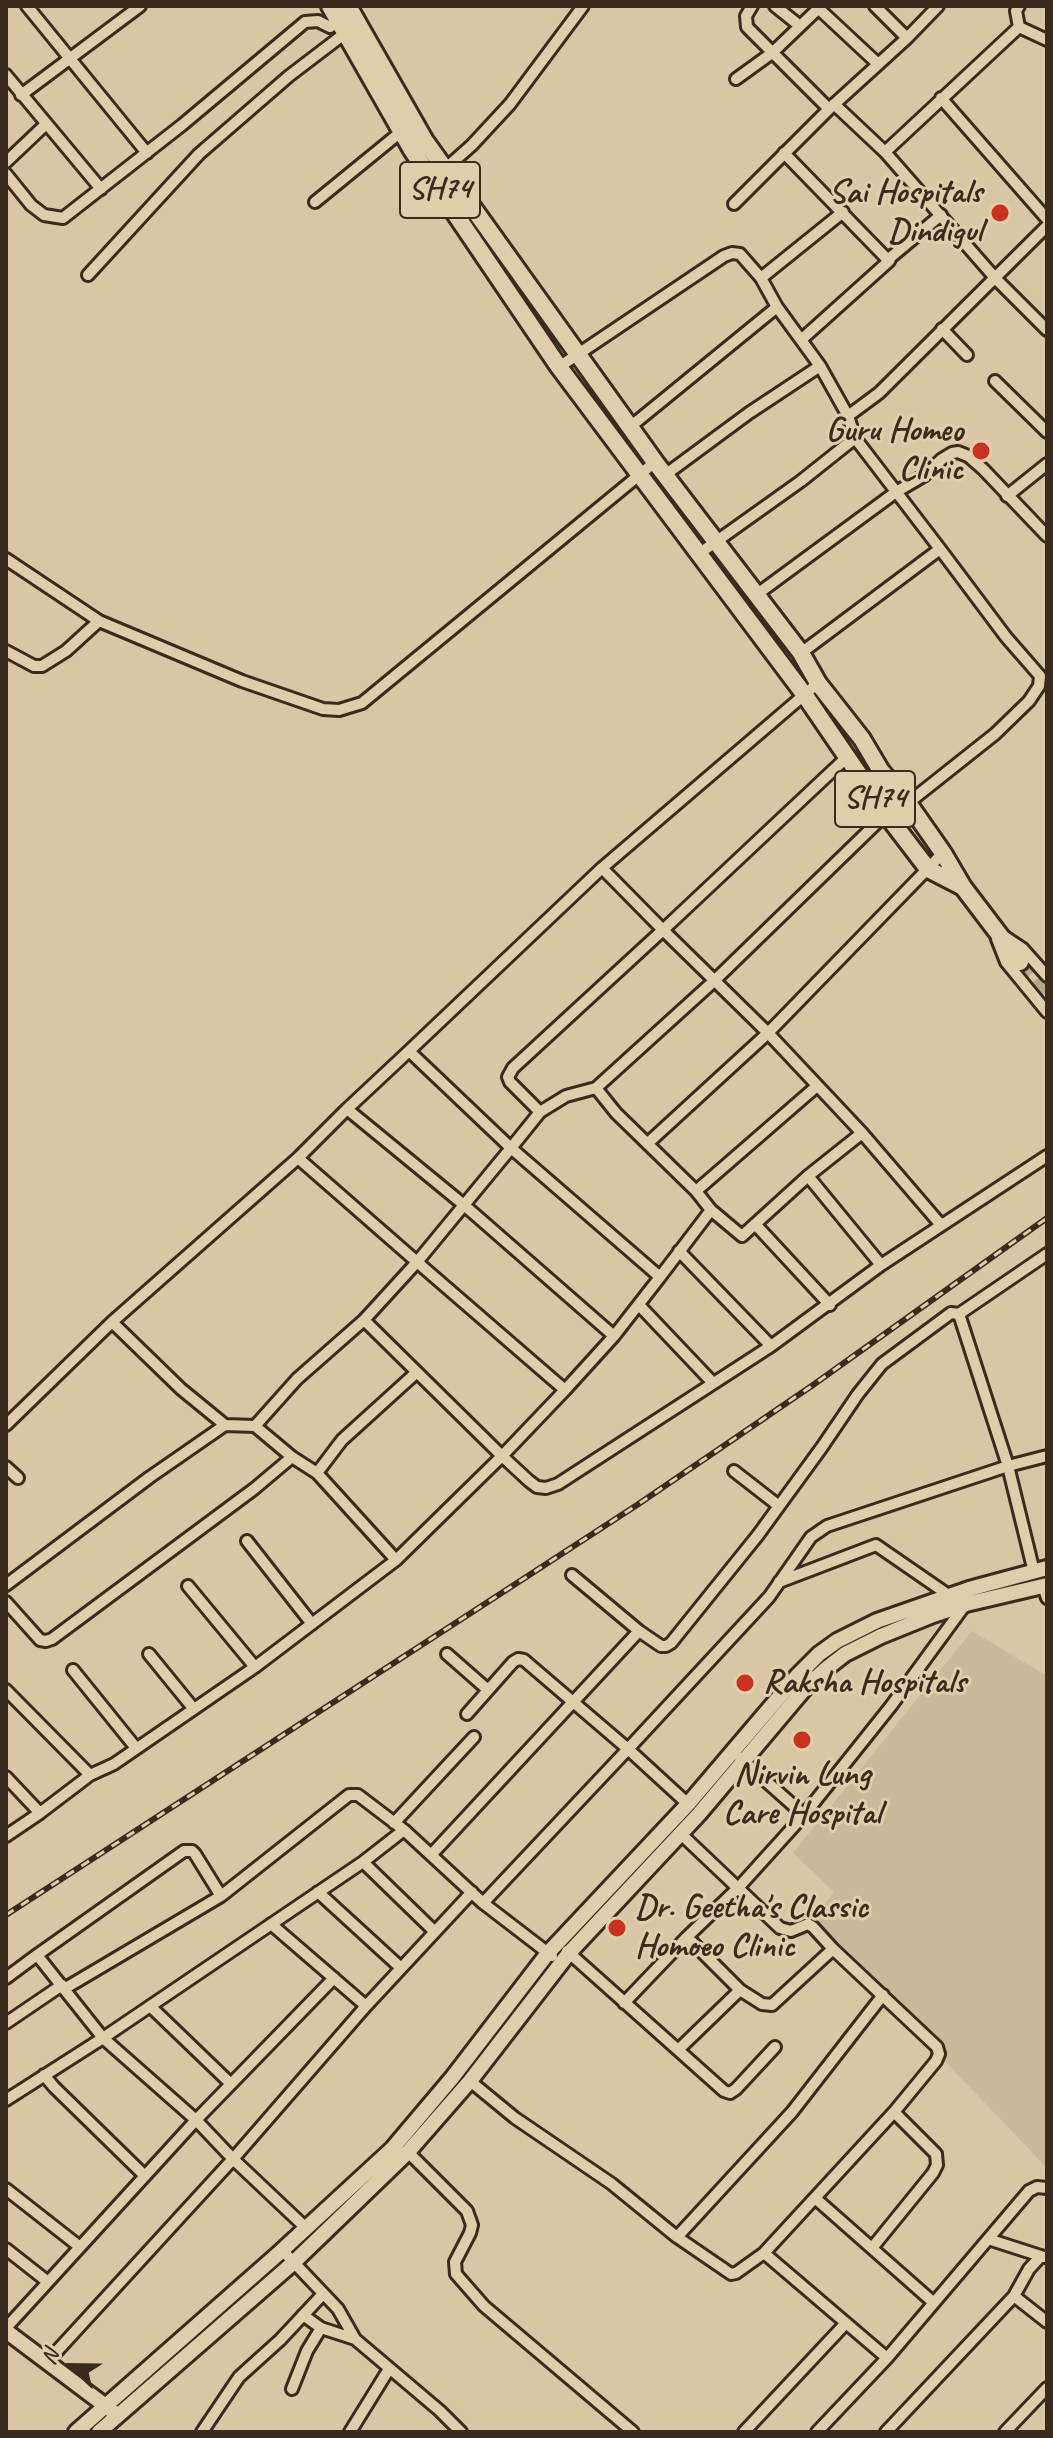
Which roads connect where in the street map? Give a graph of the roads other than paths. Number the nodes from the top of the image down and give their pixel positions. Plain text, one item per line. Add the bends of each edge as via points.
1 (27, 6) edge
2 (140, 6) edge
3 (330, 6) edge
4 (583, 6) edge
5 (752, 6) edge
6 (775, 6) edge
7 (875, 6) edge
8 (938, 6) edge
9 (1019, 6) edge
10 (820, 7) edge
11 (348, 20) edge
12 (800, 26) junction
13 (1019, 27) junction
14 (907, 38) junction
15 (1047, 40) edge
16 (772, 53) junction
17 (71, 59) junction
18 (877, 63) junction
19 (6, 75) edge
20 (736, 79) dead end
21 (21, 95) junction
22 (941, 98) junction
23 (832, 106) junction
24 (46, 124) junction
25 (402, 131) junction
26 (885, 152) junction
27 (147, 153) junction
28 (784, 153) junction
29 (6, 162) edge
30 (445, 169) junction
31 (6, 174) edge
32 (101, 189) junction
33 (315, 202) dead end
34 (734, 204) dead end
35 (843, 212) junction
36 (941, 215) junction
37 (1047, 219) edge
38 (1047, 226) edge
39 (889, 261) junction
40 (88, 275) dead end
41 (761, 278) junction
42 (996, 279) junction
43 (777, 307) junction
44 (942, 329) junction
45 (1047, 330) edge
46 (801, 340) junction
47 (578, 355) junction
48 (967, 355) dead end
49 (820, 366) junction
50 (559, 367) junction
51 (995, 381) dead end
52 (848, 416) junction
53 (630, 427) junction
54 (1047, 432) edge
55 (855, 438) junction
56 (1047, 464) edge
57 (660, 469) junction
58 (640, 474) junction
59 (896, 492) junction
60 (1007, 496) junction
61 (1047, 536) edge
62 (715, 541) junction
63 (940, 549) junction
64 (700, 553) junction
65 (6, 559) edge
66 (756, 595) junction
67 (99, 621) junction
68 (6, 651) edge
69 (801, 653) junction
70 (818, 683) junction
71 (804, 694) junction
72 (846, 758) junction
73 (908, 803) junction
74 (886, 814) junction
75 (943, 853) junction
76 (602, 868) junction
77 (928, 869) junction
78 (963, 887) junction
79 (663, 930) junction
80 (993, 930) junction
81 (1020, 962) tunnel mouth
82 (1047, 976) edge
83 (714, 981) junction
84 (1047, 1012) edge
85 (768, 1033) junction
86 (409, 1051) junction
87 (817, 1086) junction
88 (596, 1088) junction
89 (347, 1109) junction
90 (540, 1112) junction
91 (862, 1133) junction
92 (648, 1143) junction
93 (511, 1148) junction
94 (1047, 1156) edge
95 (298, 1158) junction
96 (808, 1176) junction
97 (696, 1191) junction
98 (464, 1205) junction
99 (711, 1210) junction
100 (755, 1224) junction
101 (941, 1225) junction
102 (679, 1251) junction
103 (1047, 1254) edge
104 (417, 1262) junction
105 (881, 1265) junction
106 (660, 1277) junction
107 (639, 1305) junction
108 (830, 1305) junction
109 (959, 1314) junction
110 (364, 1320) junction
111 (112, 1322) junction
112 (614, 1336) junction
113 (771, 1346) junction
114 (417, 1372) junction
115 (713, 1383) junction
116 (565, 1390) junction
117 (6, 1425) edge
118 (225, 1425) junction
119 (255, 1426) junction
120 (502, 1456) junction
121 (1047, 1456) edge
122 (292, 1457) junction
123 (1008, 1466) junction
124 (6, 1467) edge
125 (734, 1471) dead end
126 (317, 1473) junction
127 (18, 1478) dead end
128 (779, 1506) junction
129 (247, 1541) dead end
130 (396, 1560) junction
131 (1041, 1570) edge
132 (572, 1575) dead end
133 (779, 1582) junction
134 (6, 1585) edge
135 (188, 1586) dead end
136 (1046, 1590) edge
137 (950, 1596) junction
138 (6, 1602) edge
139 (966, 1604) junction
140 (312, 1624) junction
141 (639, 1631) junction
142 (149, 1654) dead end
143 (447, 1654) dead end
144 (255, 1667) junction
145 (73, 1670) dead end
146 (6, 1690) edge
147 (488, 1690) junction
148 (573, 1704) junction
149 (193, 1708) junction
150 (467, 1714) dead end
151 (474, 1737) dead end
152 (136, 1748) junction
153 (628, 1749) junction
154 (738, 1756) junction
155 (90, 1775) junction
156 (6, 1777) edge
157 (688, 1804) junction
158 (40, 1813) junction
159 (804, 1815) junction
160 (394, 1823) junction
161 (404, 1830) junction
162 (681, 1834) junction
163 (6, 1836) edge
164 (431, 1855) junction
165 (363, 1862) junction
166 (739, 1887) junction
167 (318, 1892) junction
168 (472, 1892) junction
169 (221, 1896) junction
170 (483, 1903) junction
171 (271, 1924) junction
172 (435, 1932) junction
173 (687, 1937) junction
174 (833, 1949) junction
175 (559, 1953) junction
176 (37, 1955) junction
177 (401, 1968) junction
178 (6, 1978) edge
179 (334, 1978) junction
180 (63, 1987) junction
181 (740, 1990) junction
182 (883, 1995) junction
183 (624, 2003) junction
184 (150, 2006) junction
185 (366, 2006) junction
186 (6, 2023) edge
187 (103, 2038) junction
188 (775, 2047) dead end
189 (678, 2050) junction
190 (44, 2075) junction
191 (470, 2081) junction
192 (231, 2084) junction
193 (6, 2100) edge
194 (894, 2112) junction
195 (196, 2120) junction
196 (408, 2152) junction
197 (233, 2159) junction
198 (145, 2176) junction
199 (1047, 2188) edge
200 (6, 2189) edge
201 (815, 2198) junction
202 (306, 2228) junction
203 (677, 2237) junction
204 (988, 2239) junction
205 (80, 2247) junction
206 (872, 2248) junction
207 (6, 2249) edge
208 (282, 2250) junction
209 (764, 2253) junction
210 (1044, 2257) edge
211 (293, 2263) junction
212 (48, 2282) junction
213 (323, 2294) junction
214 (1014, 2296) junction
215 (934, 2303) junction
216 (303, 2315) junction
217 (1047, 2322) edge
218 (846, 2323) junction
219 (321, 2328) junction
220 (6, 2329) edge
221 (355, 2339) junction
222 (887, 2358) junction
223 (47, 2362) junction
224 (389, 2369) junction
225 (1047, 2388) edge
226 (292, 2389) dead end
227 (112, 2411) junction
228 (76, 2432) edge
229 (99, 2432) edge
230 (202, 2432) edge
231 (350, 2432) edge
232 (461, 2432) edge
233 (633, 2432) edge
234 (744, 2432) edge
235 (817, 2432) edge
236 (886, 2432) edge
237 (1005, 2432) edge

1 - 17 street
2 - 17 street
3 - 11 main road, SH74
4 - 30 street via 510,104
5 - 16 street via 747,27
6 - 12 street
7 - 14 street
8 - 14 street
9 - 13 street
10 - 12 street
10 - 18 street
11 - 25 main road, SH74
11 - 27 street via 330,27 305,22
11 - 30 main road, SH74
11 - 40 street via 199,154
12 - 16 street
13 - 15 street
13 - 22 street
14 - 18 street
16 - 20 street
16 - 23 street
17 - 21 street
17 - 27 street
18 - 23 street
19 - 21 street
21 - 24 street
22 - 26 street
22 - 37 street
23 - 26 street
23 - 28 street
24 - 29 street
24 - 32 street
25 - 33 street
25 - 50 main road, SH74
26 - 36 street
27 - 32 street
28 - 34 street
28 - 35 street
30 - 47 main road, SH74
31 - 32 street via 31,205 55,218 63,218
35 - 39 street
35 - 41 street
36 - 39 street
36 - 42 street
38 - 42 street
39 - 46 street
41 - 43 street
41 - 47 street via 740,254 724,256
42 - 44 street
42 - 45 street
43 - 46 street
43 - 53 street
44 - 48 street
44 - 52 street via 879,393
46 - 49 street
47 - 50 street
47 - 53 main road, SH74
49 - 52 street
49 - 57 street
50 - 58 main road, SH74
51 - 54 street
52 - 55 street
53 - 57 main road, SH74
55 - 59 street
55 - 62 street
56 - 60 street
57 - 58 street
57 - 62 main road, SH74
58 - 64 main road, SH74
58 - 67 street via 362,703 339,710 242,681
59 - 60 street via 958,452 983,469
59 - 63 street
59 - 66 street
60 - 61 street
62 - 64 street
62 - 66 main road, SH74
63 - 69 street
63 - 73 street via 1040,676 1039,686 995,734
64 - 71 main road, SH74
65 - 67 street
66 - 69 main road, SH74
67 - 68 street via 42,666
69 - 70 main road, SH74
70 - 71 street
70 - 73 main road, SH74
71 - 72 main road, SH74
71 - 76 street
72 - 74 main road, SH74
72 - 79 street
73 - 75 main road, SH74
74 - 77 main road, SH74
74 - 83 street
75 - 77 street
75 - 78 main road, SH74
76 - 79 street
76 - 86 street
77 - 78 main road, SH74
77 - 85 street
78 - 80 main road, SH74
79 - 83 street
79 - 90 street via 510,1072 510,1082
80 - 81 main road, SH74
80 - 82 street via 1023,949
80 - 84 street via 1006,962
83 - 85 street
83 - 88 street
85 - 87 street
85 - 92 street
86 - 89 street
86 - 93 street
87 - 91 street
87 - 97 street
88 - 90 street via 566,1096
88 - 92 street
89 - 95 street
89 - 98 street
90 - 93 street
91 - 96 street
91 - 101 street
92 - 97 street
93 - 98 street
93 - 106 street
94 - 101 street
95 - 104 street
95 - 111 street
96 - 100 street
96 - 105 street
97 - 99 street
98 - 104 street
98 - 112 street
99 - 100 street via 742,1236
99 - 102 street
100 - 108 street
101 - 105 street
102 - 106 street
102 - 113 street
103 - 109 street
104 - 110 street
104 - 116 street
105 - 108 street
106 - 107 street
107 - 112 street
107 - 115 street
108 - 113 street
109 - 123 street
109 - 128 street via 951,1313 882,1364
110 - 114 street
110 - 119 street via 297,1379
111 - 117 street
111 - 118 street
112 - 116 street
113 - 115 street
114 - 120 street
114 - 126 street via 342,1440
115 - 120 street via 558,1484 537,1487
116 - 120 street
118 - 119 street
118 - 134 street
119 - 122 street
120 - 130 street
121 - 123 street
122 - 126 street
122 - 138 street via 52,1639 40,1640
123 - 131 street
123 - 133 street via 827,1526 811,1537
124 - 127 street
125 - 128 street
126 - 130 street
128 - 141 street via 671,1643 661,1646
129 - 140 street
130 - 140 street
131 - 137 main road
132 - 141 street
133 - 137 street via 876,1545
133 - 153 street
135 - 144 street
136 - 139 main road
137 - 154 main road via 877,1621 819,1654
139 - 154 main road via 845,1654
139 - 159 street
140 - 144 street
141 - 148 street
142 - 149 street
143 - 147 street
144 - 149 street
145 - 152 street
146 - 155 street
147 - 148 street via 518,1659
147 - 150 street
148 - 153 street
148 - 164 street
149 - 152 street
151 - 160 street
152 - 155 street
153 - 157 street
153 - 170 street
154 - 157 main road
154 - 159 street
154 - 162 main road
155 - 158 street
156 - 158 street
157 - 175 main road
158 - 163 street
159 - 166 street
160 - 161 street
160 - 169 street via 358,1795 349,1795
161 - 164 street
161 - 165 street
162 - 166 street
162 - 175 main road
164 - 168 street
165 - 167 street
165 - 172 street
166 - 173 street
166 - 174 street via 780,1928 791,1931 808,1924
167 - 171 street
167 - 177 street
168 - 170 street
168 - 172 street
169 - 176 street via 195,1854 184,1851
169 - 180 street
170 - 175 street
171 - 179 street
171 - 184 street
172 - 177 street
173 - 181 street
173 - 183 street
174 - 181 street via 772,2005
174 - 182 street
175 - 183 street
175 - 191 main road
175 - 202 main road via 392,2149
176 - 178 street
176 - 180 street
177 - 185 street
179 - 185 street
179 - 192 street
180 - 186 street
180 - 187 street
181 - 189 street
182 - 194 street via 939,2054
182 - 203 street via 792,2112
183 - 189 street
184 - 187 street
184 - 192 street
185 - 197 street
187 - 190 street
187 - 195 street
188 - 189 street via 730,2093
190 - 193 street
190 - 198 street
191 - 196 main road
191 - 203 street
192 - 195 street
194 - 201 street
194 - 206 street via 936,2154 937,2165
195 - 197 street
195 - 198 street
196 - 211 main road
196 - 233 street via 467,2211 472,2225 455,2262 456,2274 484,2306
197 - 202 street
197 - 223 street
198 - 205 street
199 - 204 street via 1029,2191
200 - 205 street
201 - 206 street
201 - 209 street
202 - 208 main road
203 - 209 street via 731,2274
204 - 210 street
204 - 215 street
205 - 212 street
206 - 215 street
207 - 212 street
208 - 211 street
208 - 227 main road
209 - 218 street
210 - 214 street via 1029,2269
211 - 213 street
211 - 227 main road
212 - 220 street
213 - 216 street
213 - 221 street
214 - 217 street
214 - 236 street
215 - 222 street
216 - 219 street
216 - 230 street via 239,2377
218 - 222 street
218 - 234 street
219 - 221 street
219 - 226 street
220 - 223 main road
221 - 224 street
222 - 235 street
223 - 227 main road
224 - 231 street
224 - 232 street
225 - 237 street
227 - 228 main road
227 - 229 main road

